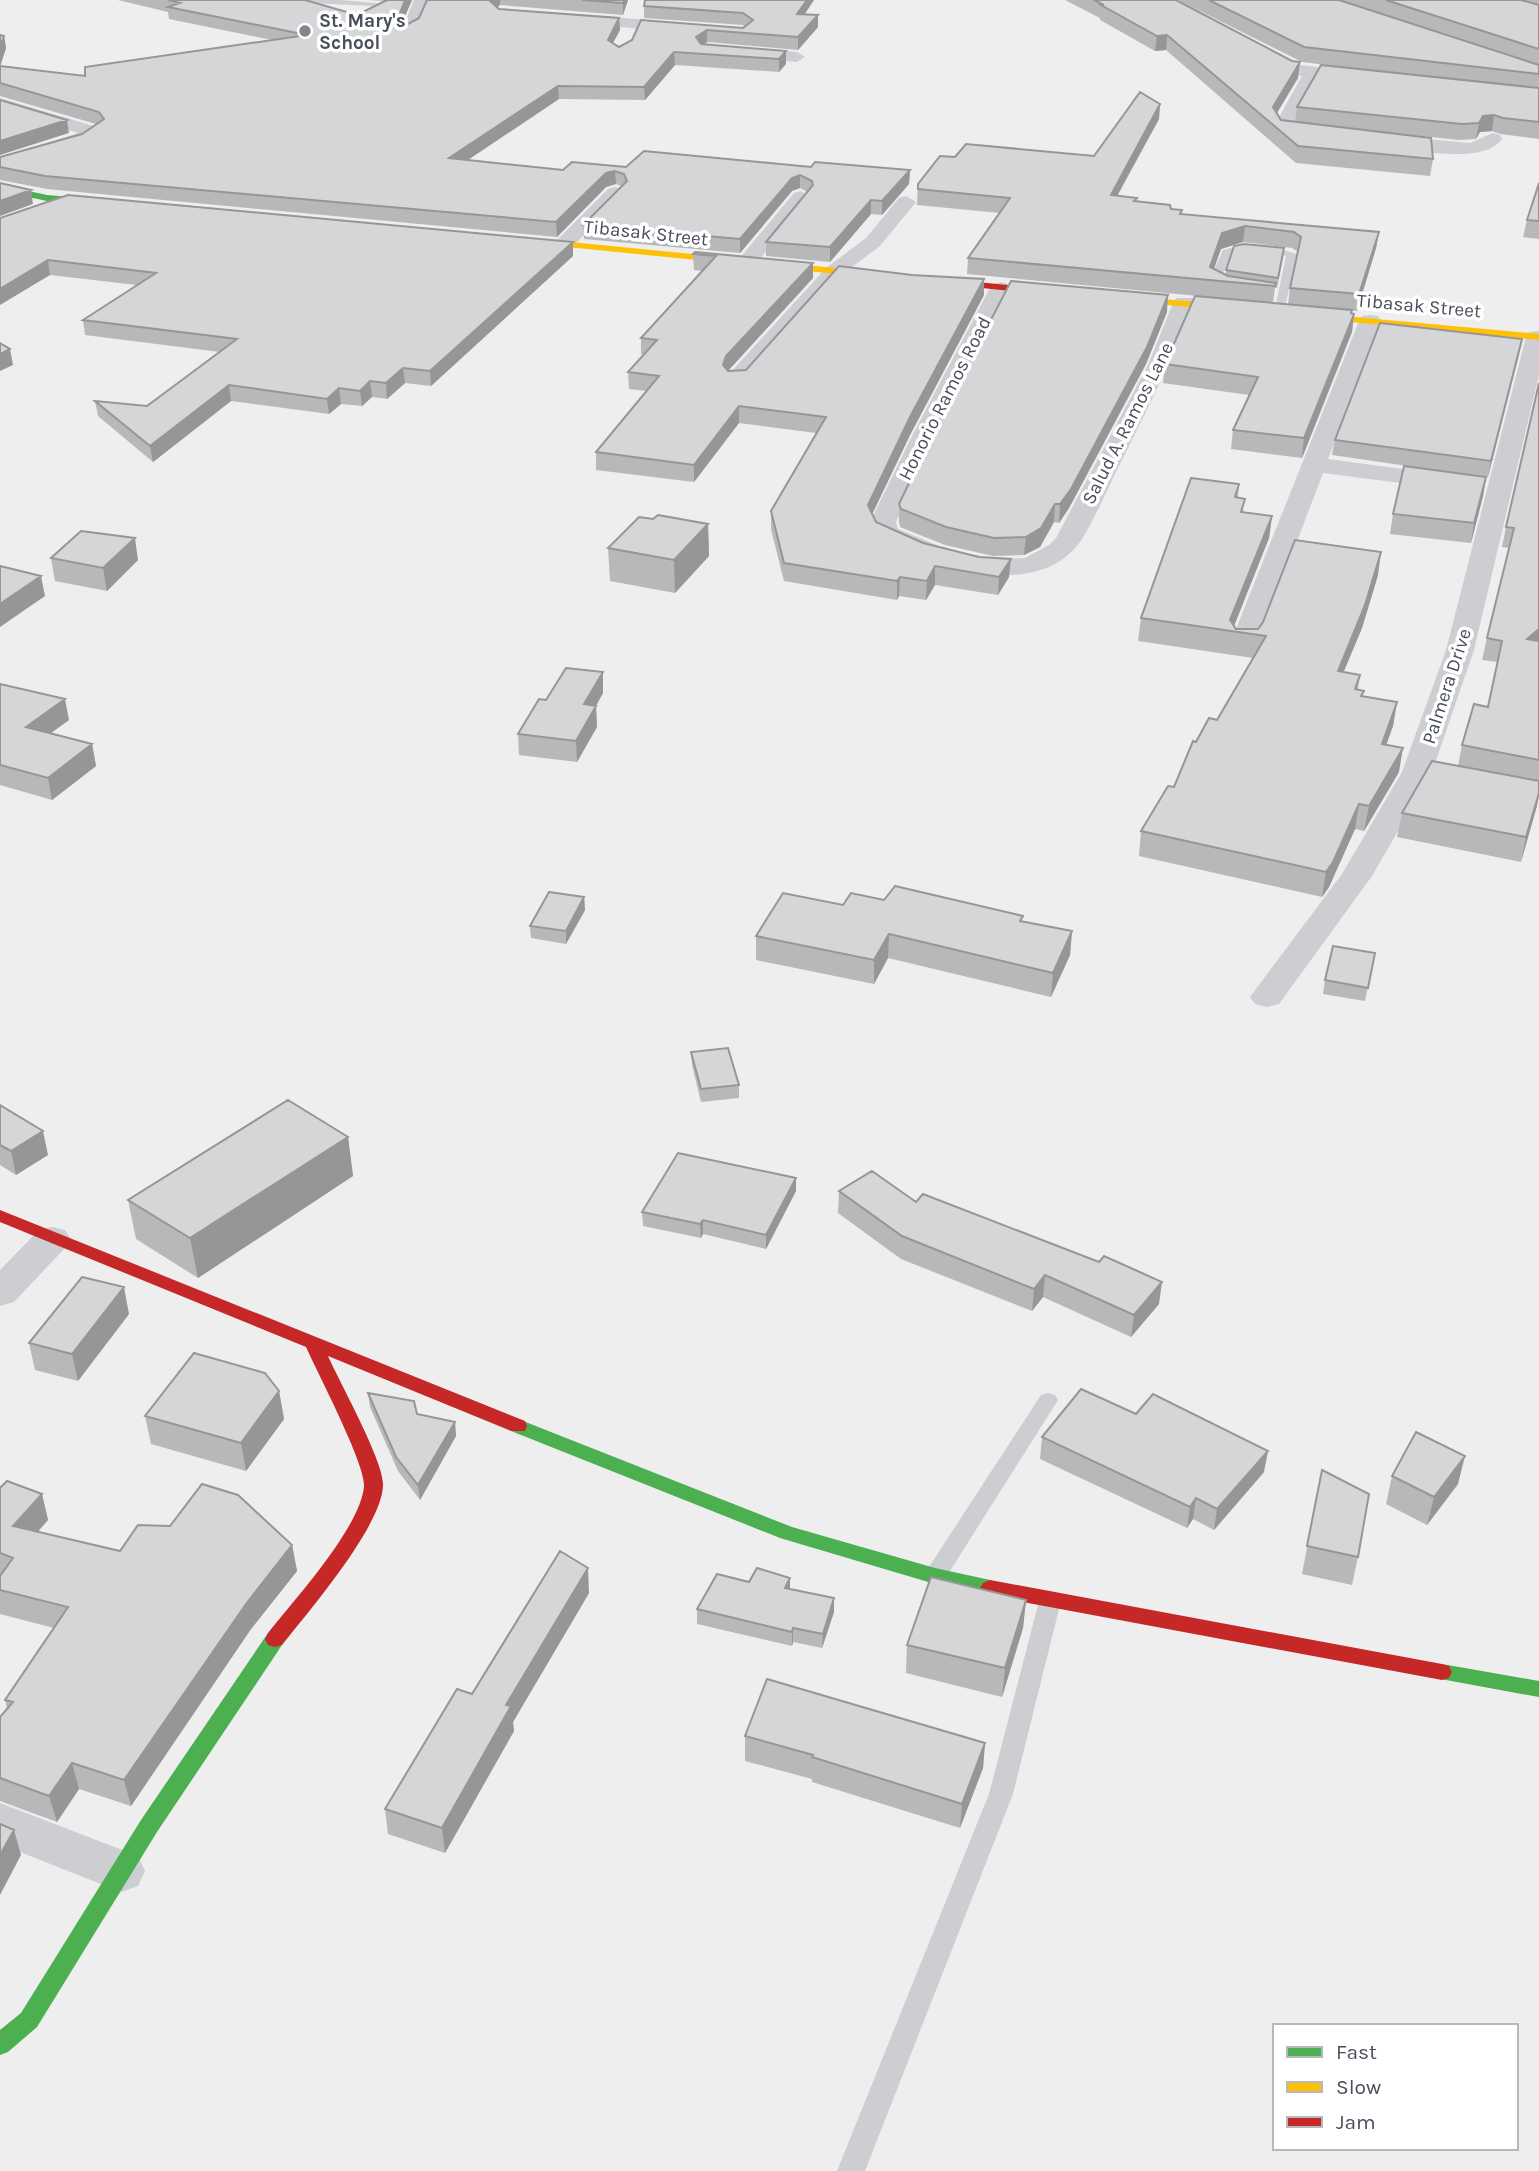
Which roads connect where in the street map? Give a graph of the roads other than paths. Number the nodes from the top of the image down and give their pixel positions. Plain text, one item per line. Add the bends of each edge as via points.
1 (280, 0) edge
2 (289, 0) edge
3 (422, 0) edge
4 (357, 3) junction
5 (314, 10) edge
6 (383, 12) edge
7 (325, 13) edge
8 (553, 17) edge
9 (633, 17) junction
10 (410, 29) edge
11 (701, 29) edge
12 (627, 44) edge
13 (1243, 44) edge
14 (718, 51) edge
15 (797, 57) dead end
16 (1313, 72) junction
17 (1380, 80) edge
18 (0, 103) edge
19 (1343, 137) edge
20 (1493, 139) dead end
21 (1369, 140) edge
22 (0, 164) edge
23 (0, 188) edge
24 (615, 193) edge
25 (802, 197) edge
26 (69, 200) junction
27 (906, 202) dead end
28 (123, 204) edge
29 (25, 216) edge
30 (509, 239) edge
31 (564, 244) junction
32 (746, 263) junction
33 (833, 272) junction
34 (1001, 288) junction
35 (1240, 289) edge
36 (1268, 292) edge
37 (1281, 294) junction
38 (1080, 295) edge
39 (1105, 297) edge
40 (1184, 303) junction
41 (1279, 313) junction
42 (1370, 321) junction
43 (1538, 337) edge
44 (736, 380) edge
45 (1315, 465) junction
46 (1501, 489) junction
47 (1067, 542) joint
48 (1244, 644) edge
49 (1266, 997) dead end
50 (0, 1216) edge
51 (52, 1239) junction
52 (0, 1293) edge
53 (314, 1345) junction
54 (1048, 1400) dead end
55 (935, 1576) junction
56 (1050, 1601) junction
57 (1539, 1689) edge
58 (0, 1823) edge
59 (121, 1871) junction
60 (0, 2044) edge
61 (851, 2171) edge

1 - 5 lane
2 - 4 lane
3 - 10 street
4 - 6 lane via 394,5
4 - 7 lane
8 - 9 street
9 - 11 street
9 - 12 street
13 - 16 street via 1297,70
14 - 15 street
16 - 17 street
16 - 19 street via 1282,128
18 - 22 street via 94,132
20 - 21 street via 1470,149
23 - 26 street
24 - 31 street
25 - 32 street
26 - 28 street
26 - 29 street
27 - 33 street via 873,242
30 - 31 street, Tibasak Street
31 - 32 street, Tibasak Street
32 - 33 street, Tibasak Street
33 - 34 street, Tibasak Street
33 - 44 street
34 - 38 street, Tibasak Street
34 - 47 street, Honorio Ramos Road via 883,523 886,533 920,550 1013,568 1044,561
35 - 37 lane via 1216,282 1227,252 1243,248 1289,253 1294,256
36 - 37 lane
37 - 41 lane
39 - 40 street, Tibasak Street
40 - 41 street, Tibasak Street
40 - 47 street, Salud A. Ramos Lane via 1159,365
41 - 42 street, Tibasak Street
42 - 43 street, Tibasak Street
42 - 45 street
43 - 46 street, Palmera Drive
45 - 46 street
45 - 48 street
46 - 49 street, Palmera Drive via 1431,775
50 - 51 street
51 - 52 street
51 - 53 street
53 - 55 street via 787,1533
53 - 59 street via 369,1464 374,1485 366,1510
54 - 55 lane
55 - 56 street
56 - 57 street
56 - 61 lane via 1001,1794
58 - 59 street
59 - 60 street via 29,2020

